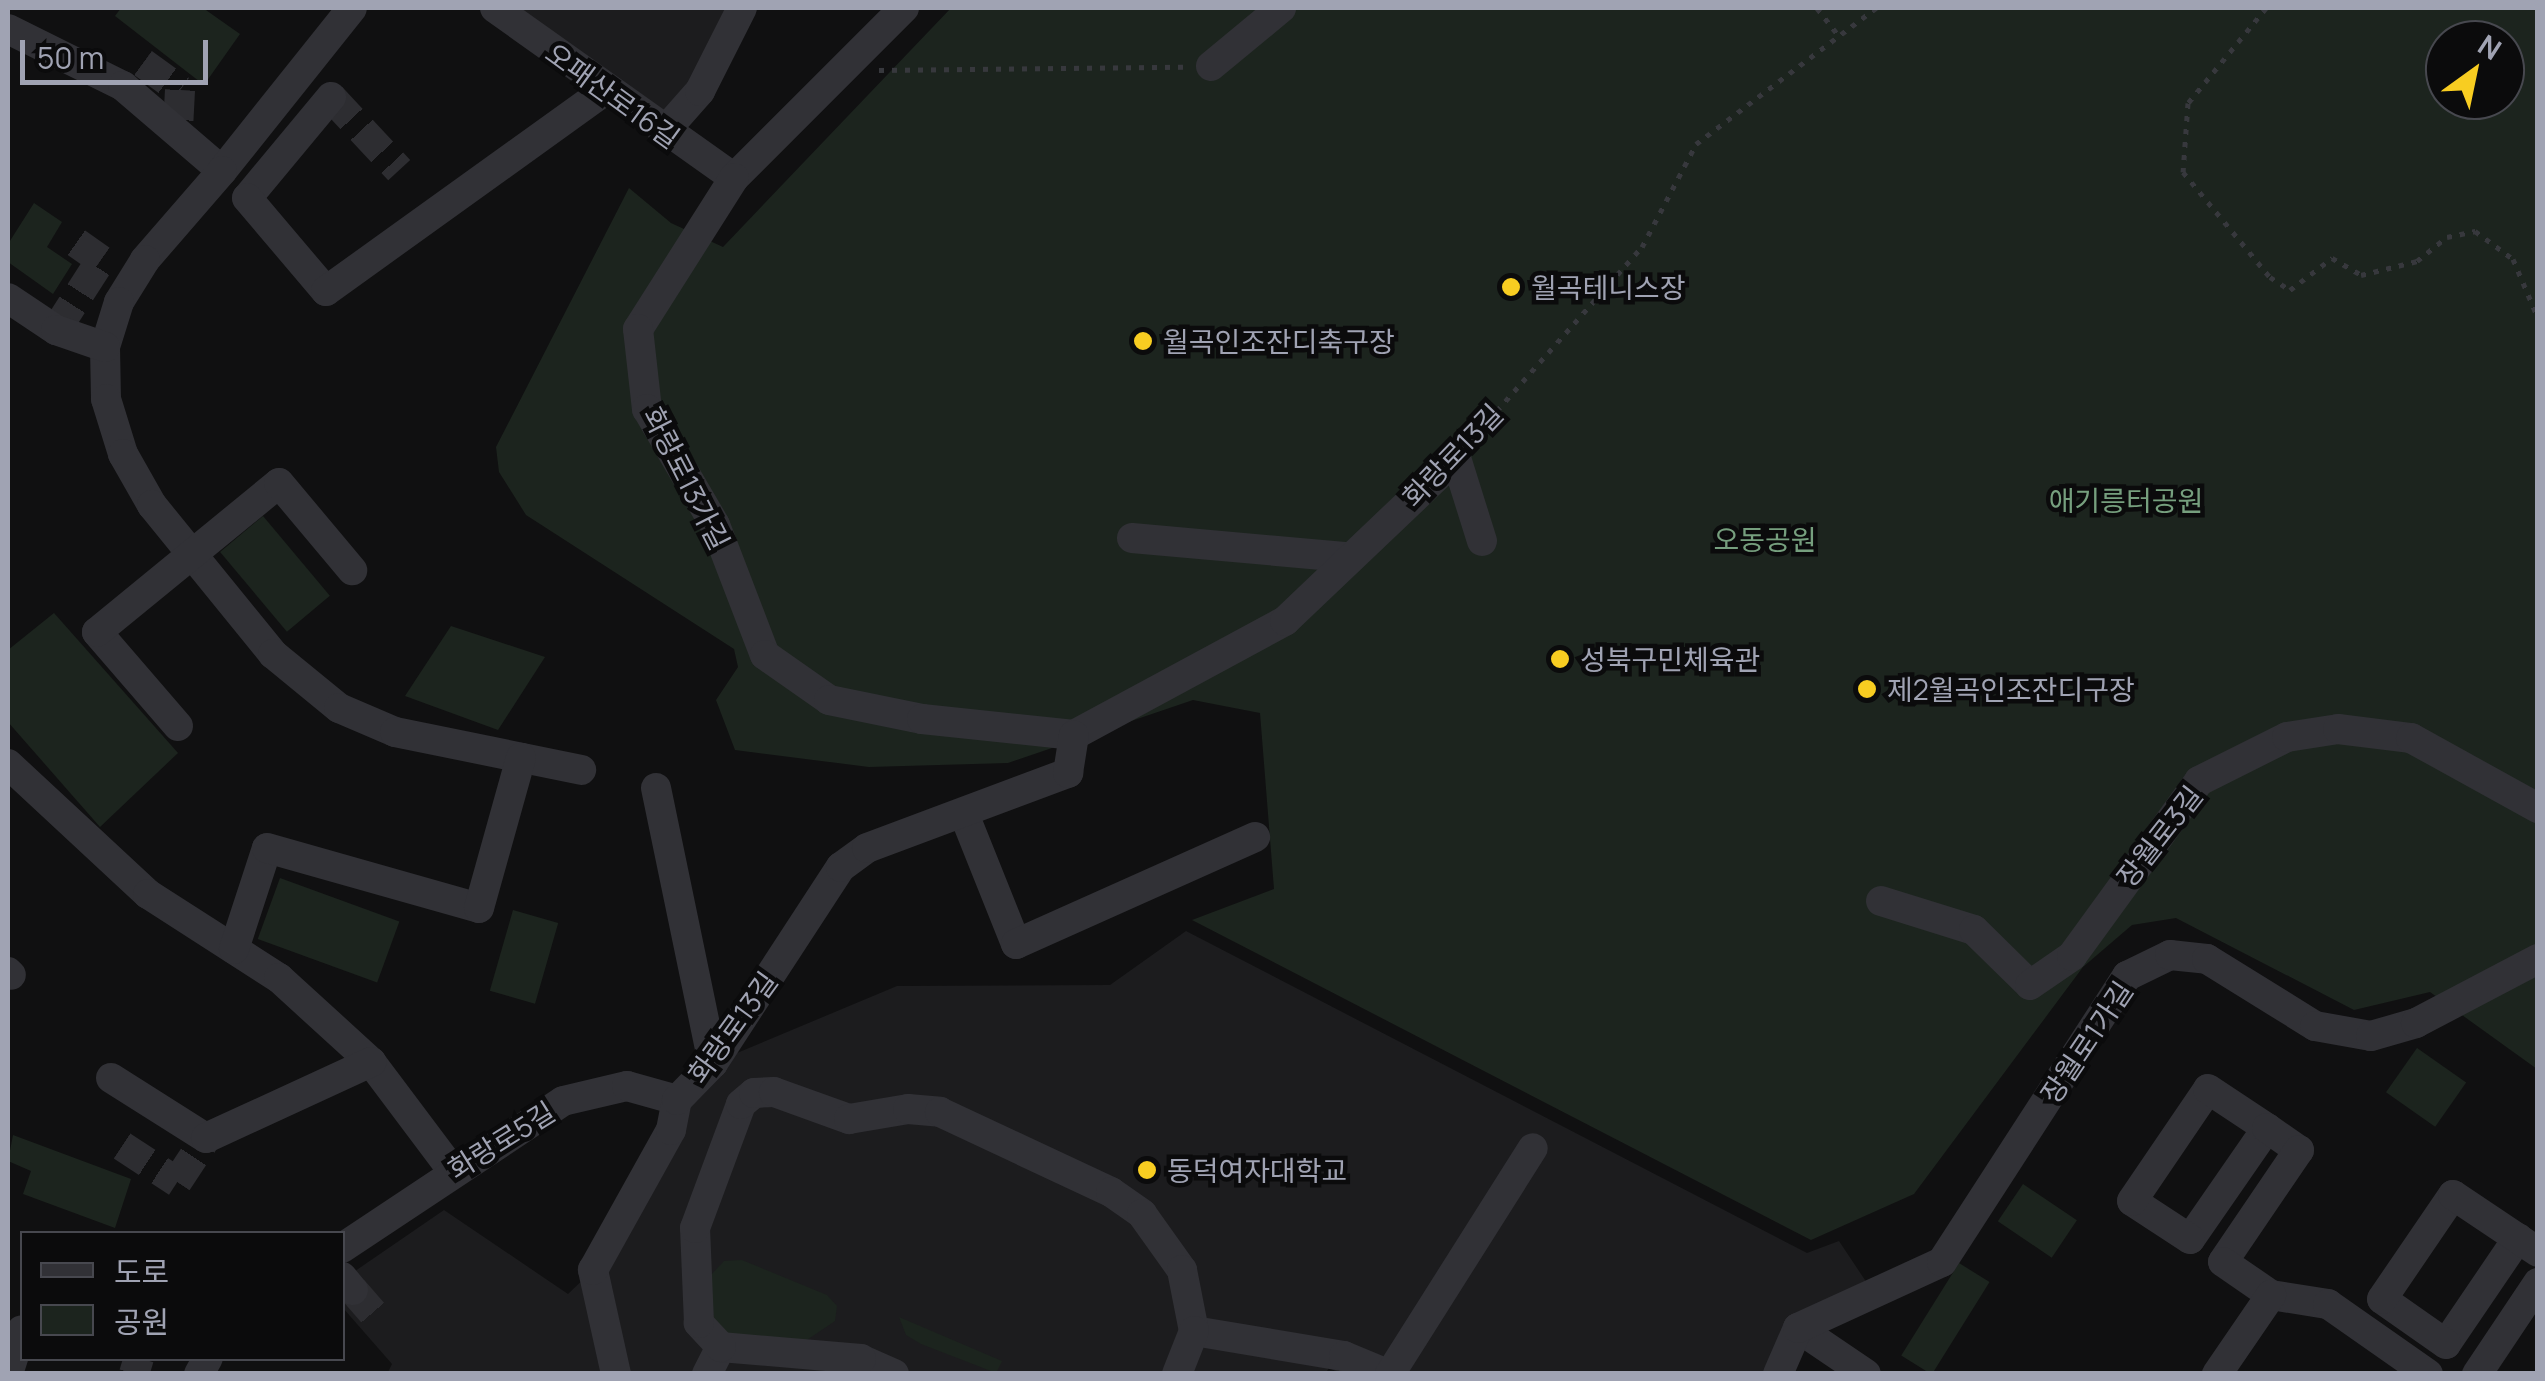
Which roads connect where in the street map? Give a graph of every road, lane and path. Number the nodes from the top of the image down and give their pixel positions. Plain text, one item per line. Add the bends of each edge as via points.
1 (352, 8) edge
2 (495, 8) edge
3 (742, 8) edge
4 (904, 8) edge
5 (1280, 8) edge
6 (1817, 8) edge
7 (1876, 8) edge
8 (2266, 8) edge
9 (8, 29) edge
10 (1840, 38) junction
11 (1211, 66) joint
12 (842, 70) junction
13 (604, 91) junction
14 (331, 97) dead end
15 (663, 133) junction
16 (222, 171) junction
17 (734, 178) junction
18 (8, 298) edge
19 (2538, 318) edge
20 (105, 347) junction
21 (1456, 458) junction
22 (1132, 538) dead end
23 (1482, 540) dead end
24 (188, 554) junction
25 (1347, 557) junction
26 (352, 570) dead end
27 (178, 726) dead end
28 (1074, 735) junction
29 (521, 758) junction
30 (8, 764) edge
31 (581, 770) dead end
32 (656, 788) dead end
33 (2538, 808) edge
34 (964, 814) junction
35 (1255, 837) dead end
36 (1881, 902) dead end
37 (234, 949) junction
38 (2538, 959) edge
39 (371, 1062) junction
40 (713, 1062) junction
41 (111, 1078) dead end
42 (677, 1100) junction
43 (2267, 1128) junction
44 (1533, 1148) dead end
45 (452, 1170) junction
46 (2528, 1245) edge
47 (345, 1246) edge
48 (2538, 1283) edge
49 (2270, 1295) junction
50 (1798, 1328) junction
51 (1194, 1331) junction
52 (20, 1336) edge
53 (714, 1360) edge
54 (1337, 1367) edge
55 (8, 1374) edge
56 (616, 1374) edge
57 (894, 1374) edge
58 (1177, 1374) edge
59 (1388, 1374) edge
60 (1778, 1374) edge
61 (1866, 1374) edge
62 (2217, 1374) edge
63 (2428, 1374) edge
64 (2477, 1374) edge

1 - 16 street
2 - 13 street, 오패산로16길
3 - 15 street via 700,91
4 - 12 street, 화랑로13가길
5 - 11 street
6 - 10 path
7 - 10 path, 화랑로13길
8 - 19 path via 2188,103 2183,172 2270,277 2290,290 2332,258 2360,275 2417,261 2447,237 2474,231 2513,259
9 - 16 street via 124,86
10 - 21 path, 화랑로13길 via 1819,46 1696,144 1642,247
11 - 12 path
12 - 17 street, 화랑로13가길
13 - 14 street via 326,292 247,198
13 - 15 street, 오패산로16길
15 - 17 street, 오패산로16길
16 - 20 street via 145,260 119,302
17 - 28 street, 화랑로13가길 via 638,329 647,409 715,526 765,654 829,700 922,720
18 - 20 street via 56,330
20 - 24 street via 106,399 123,454
21 - 23 street
21 - 25 street, 화랑로13길
22 - 25 street
24 - 26 street via 279,483
24 - 27 street via 97,632
24 - 29 street via 273,654 339,708 395,732
25 - 28 street, 화랑로13길 via 1284,621
28 - 34 street, 화랑로13길 via 1068,774
29 - 31 street
29 - 37 street via 479,908 267,848
30 - 37 street via 148,894
32 - 40 street
33 - 36 street, 장월로3길 via 2412,738 2338,729 2287,737 2199,781 2072,956 2030,985 1974,930
34 - 35 street via 1016,944
34 - 40 street, 화랑로13길 via 866,848 841,867
37 - 39 street via 279,978
38 - 50 street, 장월로1가길 via 2416,1023 2372,1036 2314,1026 2207,959 2170,955 2128,976 1942,1262
39 - 41 street via 206,1138
39 - 45 street
40 - 42 street, 화랑로13길
42 - 45 street, 화랑로5길 via 626,1086 563,1100
42 - 56 street, 화랑로13길 via 671,1130 593,1270
43 - 43 street via 2208,1089 2132,1201 2190,1239
43 - 49 street via 2299,1150 2224,1262
44 - 59 street
45 - 47 street, 화랑로5길
46 - 46 street via 2453,1195 2382,1299 2446,1344
48 - 64 street
49 - 62 street
49 - 63 street via 2328,1304
50 - 60 street
50 - 61 street
51 - 53 street via 1192,1298 1165,1238 1111,1192 940,1112 908,1109 849,1119 774,1092 754,1093 741,1104 695,1228 699,1323
51 - 54 street
51 - 58 street
52 - 55 street
53 - 57 street via 861,1360
54 - 59 street

